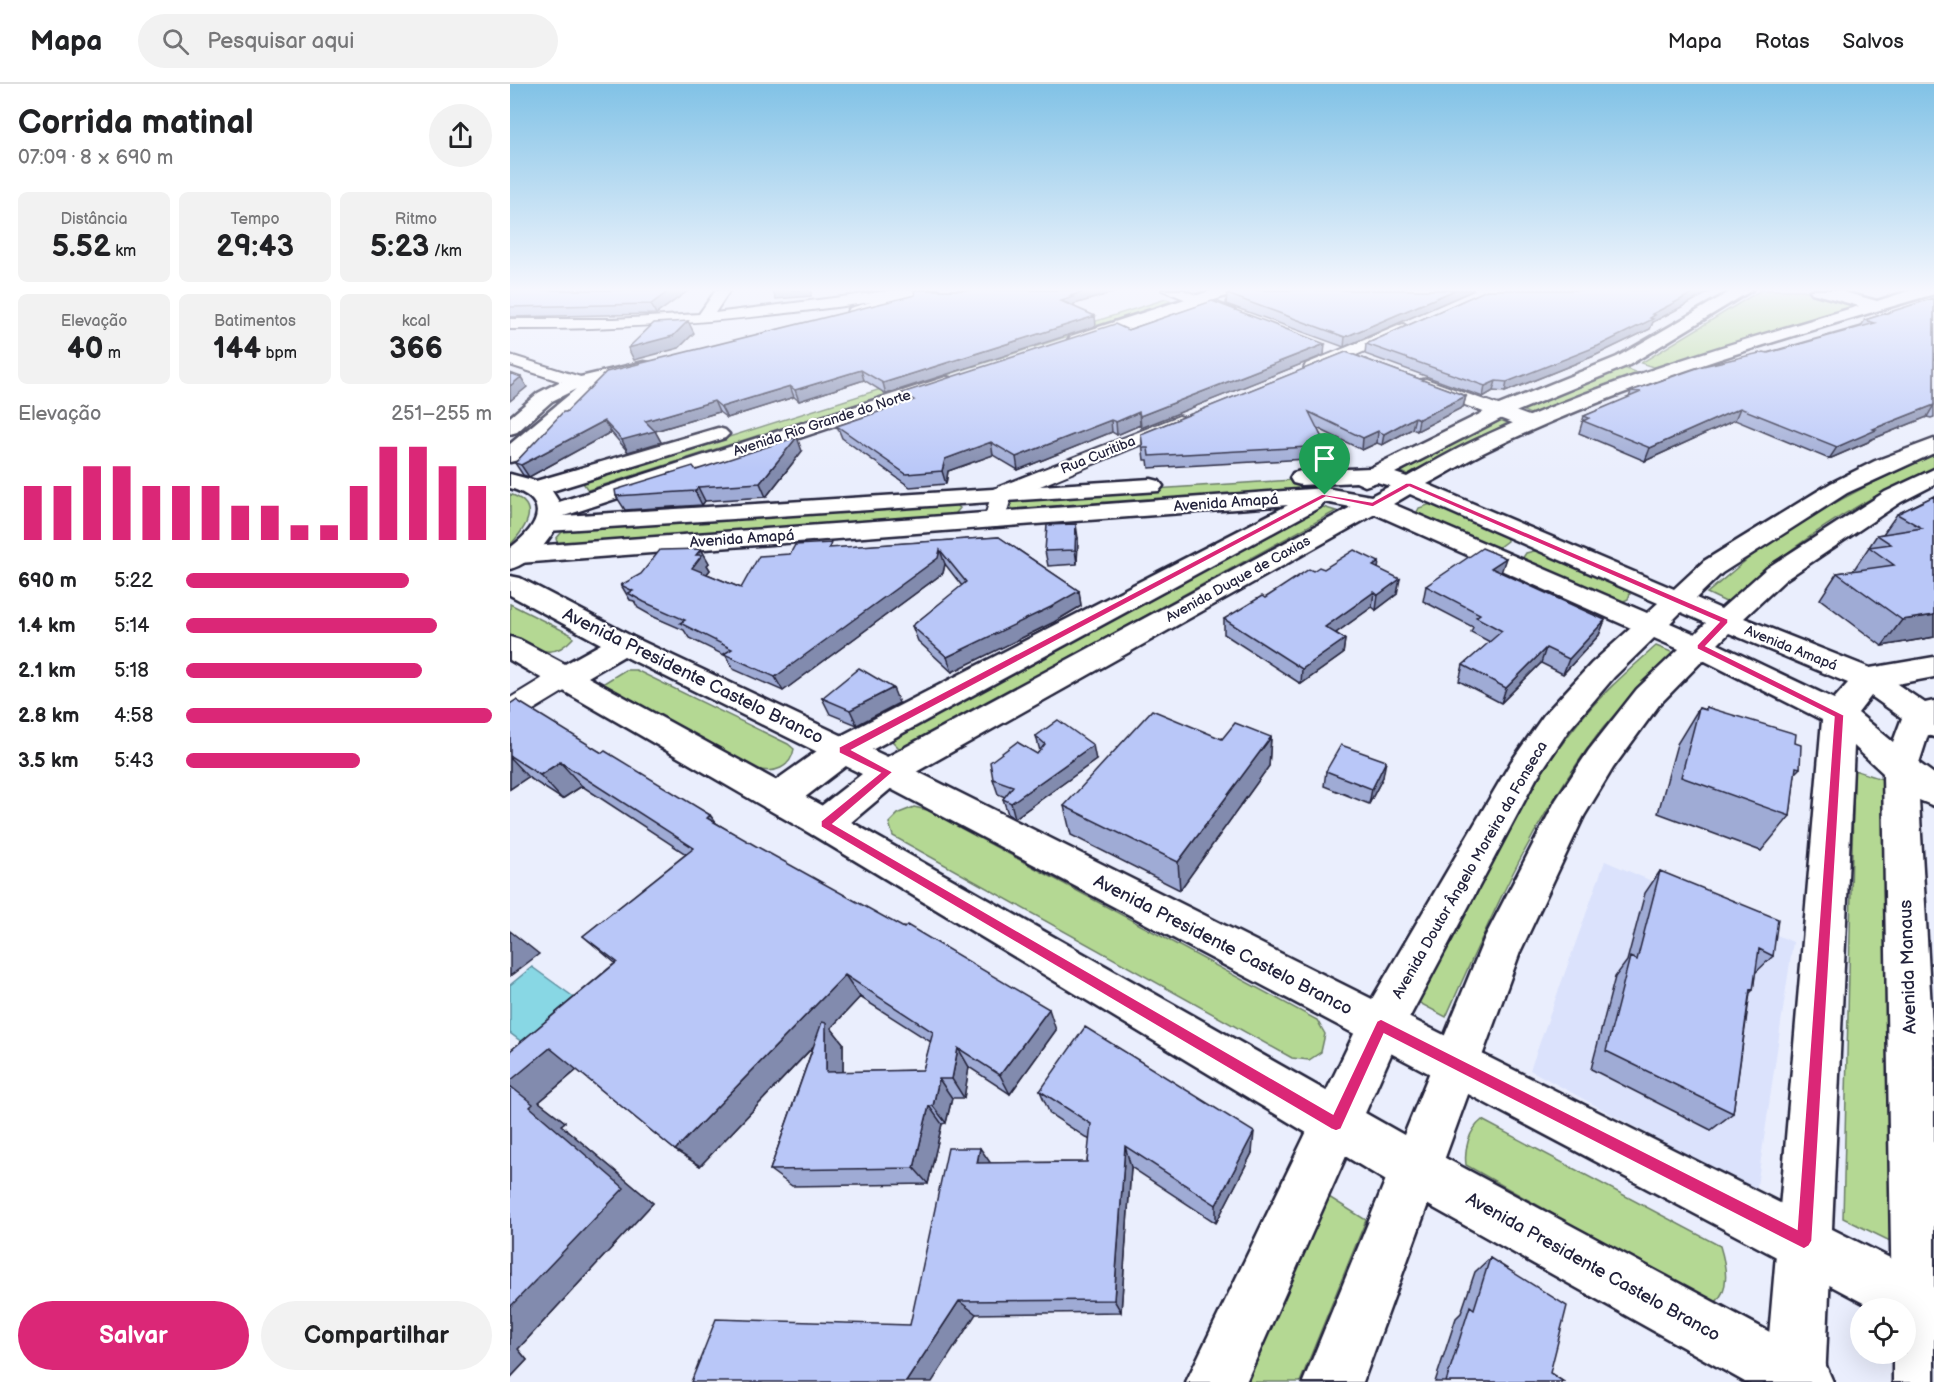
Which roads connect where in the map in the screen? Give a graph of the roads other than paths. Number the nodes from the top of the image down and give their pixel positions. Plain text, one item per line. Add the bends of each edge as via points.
1 (1337, 351) edge
2 (1354, 351) edge
3 (1641, 351) edge
4 (1728, 351) edge
5 (1346, 354) junction
6 (510, 360) edge
7 (1623, 361) junction
8 (661, 362) edge
9 (1368, 362) edge
10 (1659, 375) junction
11 (1292, 376) edge
12 (963, 377) edge
13 (1412, 378) edge
14 (581, 383) junction
15 (1501, 411) junction
16 (1195, 415) edge
17 (1530, 423) junction
18 (740, 427) dead end
19 (510, 428) edge
20 (1934, 445) edge
21 (510, 455) edge
22 (1377, 474) junction
23 (1934, 476) edge
24 (510, 481) edge
25 (1409, 485) junction
26 (536, 489) junction
27 (1001, 494) junction
28 (1325, 495) junction
29 (1373, 504) junction
30 (549, 518) junction
31 (995, 520) junction
32 (1531, 538) junction
33 (1504, 561) junction
34 (513, 567) edge
35 (1676, 600) junction
36 (1651, 626) junction
37 (1712, 634) junction
38 (623, 644) junction
39 (510, 647) edge
40 (1934, 667) edge
41 (566, 678) junction
42 (1868, 679) junction
43 (510, 711) edge
44 (1839, 715) junction
45 (1929, 717) edge
46 (843, 750) junction
47 (888, 772) junction
48 (1917, 780) edge
49 (778, 798) junction
50 (825, 824) junction
51 (1381, 1026) junction
52 (1455, 1064) junction
53 (1336, 1124) junction
54 (1416, 1170) junction
55 (1804, 1241) junction
56 (1927, 1306) edge
57 (1798, 1380) edge
58 (1216, 1382) edge
59 (1333, 1382) edge
60 (1923, 1382) edge

1 - 5 street
2 - 5 street
3 - 7 street
4 - 10 street, Avenida Duque de Caxias
5 - 9 street
5 - 11 street
6 - 14 street
7 - 10 street
7 - 15 street
8 - 14 street
10 - 17 street, Avenida Duque de Caxias
12 - 30 street, Avenida Rio Grande do Norte
13 - 15 street
14 - 19 street via 557,390
14 - 21 street via 588,388 585,392
15 - 17 street
15 - 22 street
16 - 27 street, Rua Curitiba
17 - 25 street, Avenida Duque de Caxias
18 - 26 street, Avenida Rio Grande do Norte
20 - 35 street, Avenida Doutor Ângelo Moreira da Fonseca via 1882,466 1802,509 1713,567
22 - 25 street, Avenida Amapá
22 - 27 street, Avenida Amapá
22 - 28 street
23 - 37 street via 1893,497 1776,574
24 - 26 street
25 - 29 street, Avenida Duque de Caxias
25 - 32 street, Avenida Amapá
26 - 30 street via 549,503
27 - 30 street, Avenida Amapá
27 - 31 street
28 - 29 street, Avenida Amapá
28 - 31 street, Avenida Amapá
28 - 46 street
29 - 33 street, Avenida Amapá
29 - 47 street, Avenida Duque de Caxias
30 - 34 street
31 - 34 street, Avenida Amapá
32 - 33 street
32 - 35 street, Avenida Amapá
33 - 36 street, Avenida Amapá
34 - 38 street, Avenida Presidente Castelo Branco
35 - 36 street, Avenida Doutor Ângelo Moreira da Fonseca
35 - 37 street, Avenida Amapá
36 - 37 street, Avenida Amapá
36 - 51 street, Avenida Doutor Ângelo Moreira da Fonseca via 1603,670 1556,723 1523,771
37 - 42 street, Avenida Amapá
37 - 44 street, Avenida Amapá
37 - 52 street via 1648,697 1569,810 1500,950
38 - 41 street
38 - 46 street, Avenida Presidente Castelo Branco
39 - 41 street, Avenida Presidente Castelo Branco
40 - 42 street
41 - 43 street
41 - 49 street, Avenida Presidente Castelo Branco
42 - 44 street
42 - 45 street, Avenida Amapá
44 - 48 street, Avenida Amapá
44 - 55 street
45 - 48 street, Avenida Manaus
46 - 47 street, Avenida Presidente Castelo Branco
46 - 49 street
47 - 50 street, Avenida Duque de Caxias
47 - 51 street, Avenida Presidente Castelo Branco
48 - 56 street, Avenida Manaus
49 - 50 street, Avenida Presidente Castelo Branco
50 - 53 street, Avenida Presidente Castelo Branco
51 - 52 street, Avenida Presidente Castelo Branco
51 - 53 street, Avenida Doutor Ângelo Moreira da Fonseca
52 - 54 street
52 - 55 street, Avenida Presidente Castelo Branco
53 - 54 street, Avenida Presidente Castelo Branco
53 - 58 street, Avenida Doutor Ângelo Moreira da Fonseca
54 - 57 street, Avenida Presidente Castelo Branco
54 - 59 street
55 - 56 street, Avenida Presidente Castelo Branco
55 - 57 street
56 - 60 street, Avenida Manaus

